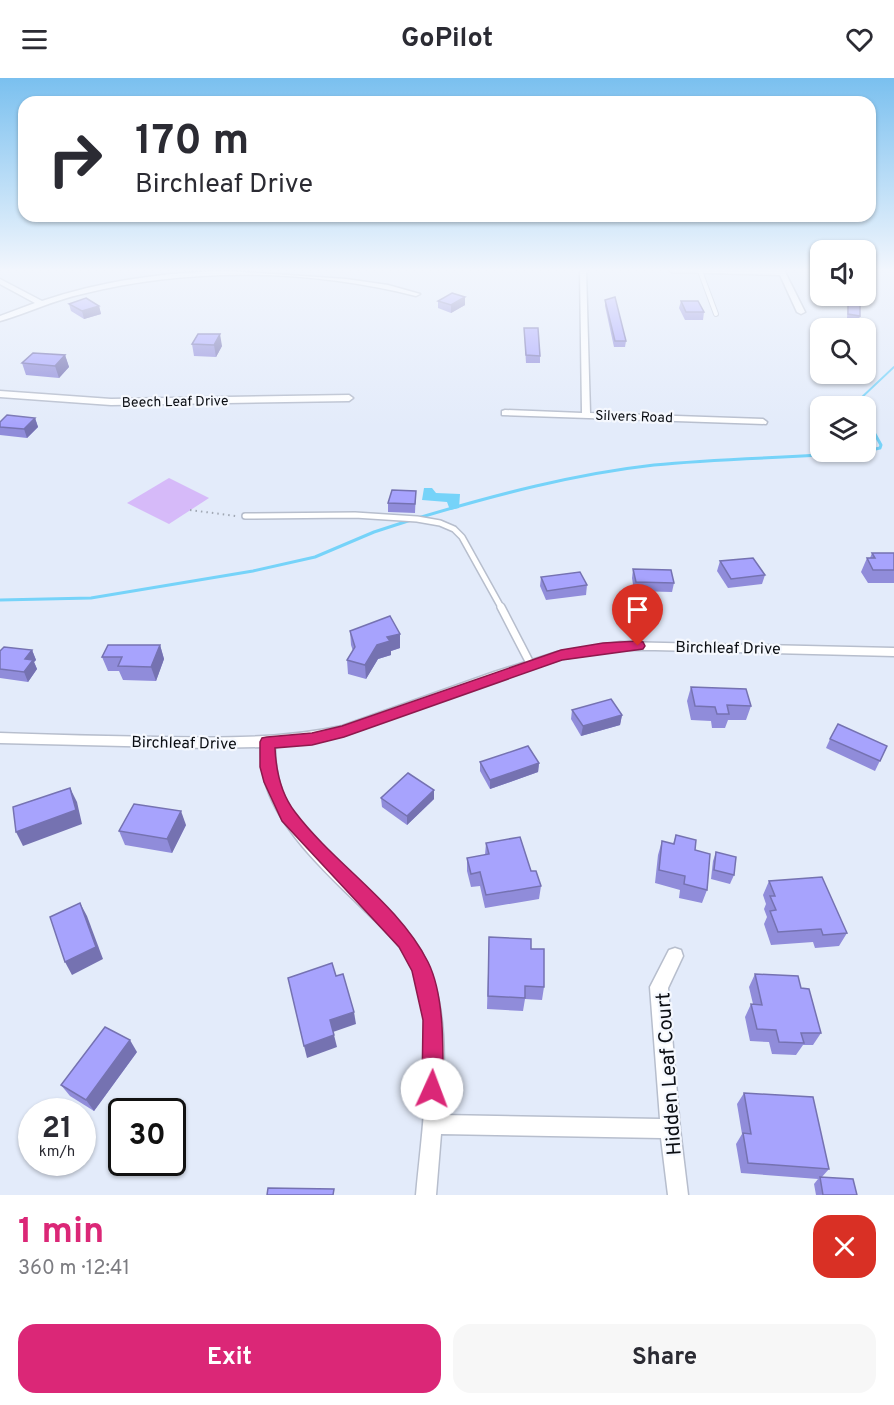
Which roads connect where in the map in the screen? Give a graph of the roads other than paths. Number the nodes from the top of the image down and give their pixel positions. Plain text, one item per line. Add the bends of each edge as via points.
1 (584, 322) edge
2 (0, 394) edge
3 (349, 398) dead end
4 (505, 413) dead end
5 (586, 414) junction
6 (763, 422) dead end
7 (245, 516) road end
8 (894, 652) edge
9 (531, 665) junction
10 (1, 739) edge
11 (267, 742) junction
12 (675, 956) dead end
13 (431, 1124) junction
14 (670, 1129) junction
15 (426, 1195) edge
16 (678, 1195) edge

1 - 5 street
2 - 3 street, Beech Leaf Drive via 111,402
4 - 5 street, Silvers Road
5 - 6 street, Silvers Road
7 - 9 lane via 401,517 429,519 453,528 493,588
8 - 9 street, Birchleaf Drive via 620,646 561,655
9 - 11 street, Birchleaf Drive via 344,731 312,739
10 - 11 street, Birchleaf Drive
11 - 13 street via 272,782 288,816 398,933 421,969 433,1020
12 - 14 street, Hidden Leaf Court via 659,987
13 - 14 street
13 - 15 street
14 - 16 street, Hidden Leaf Court

